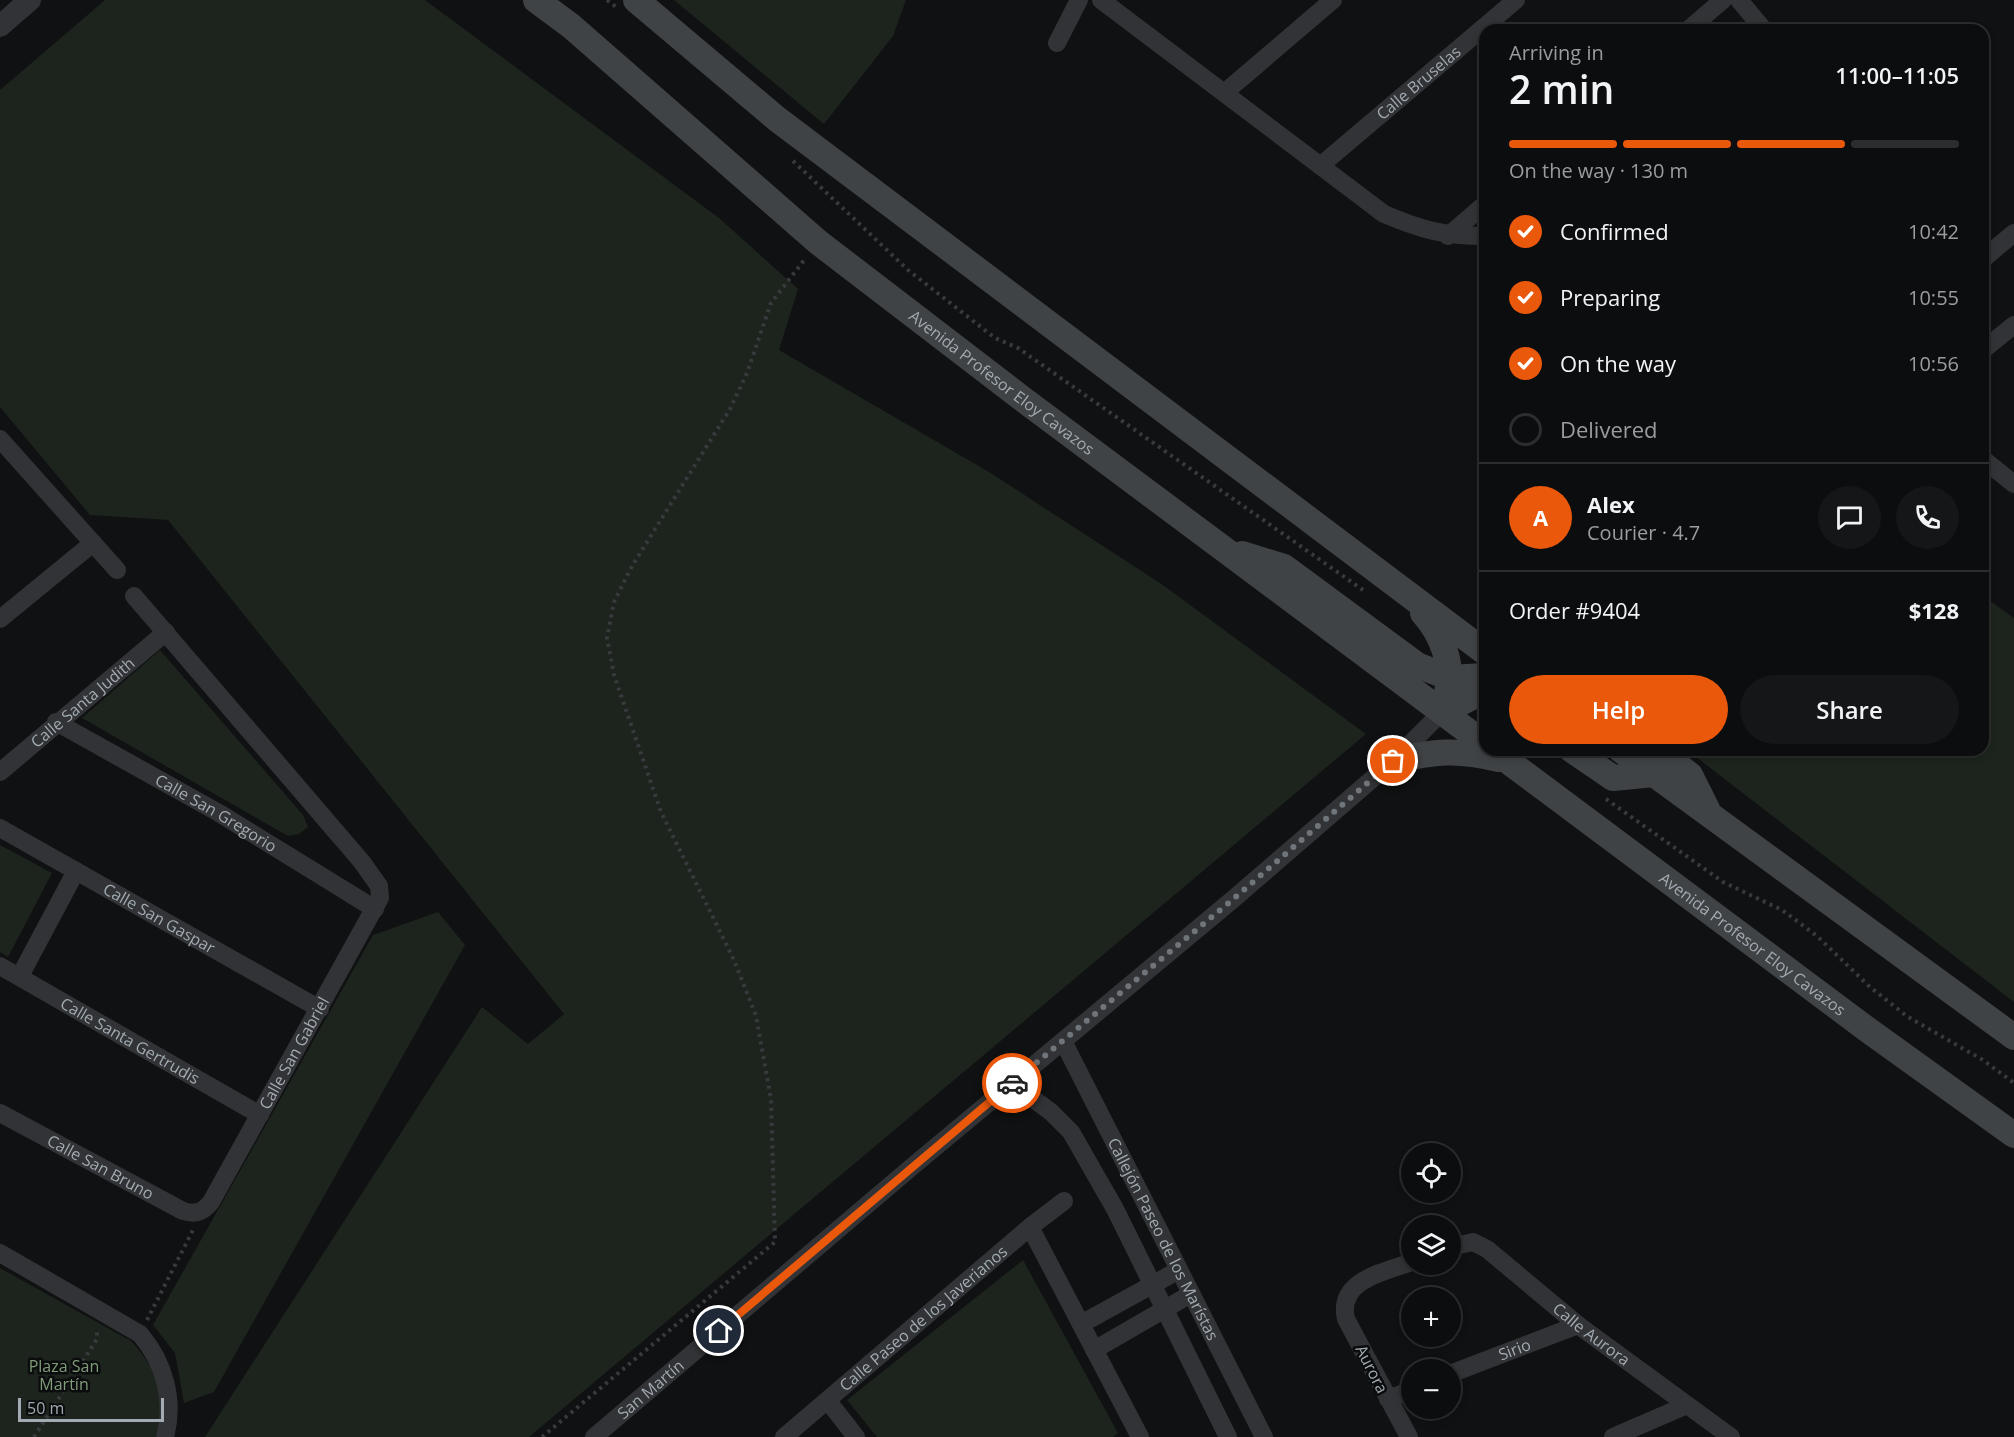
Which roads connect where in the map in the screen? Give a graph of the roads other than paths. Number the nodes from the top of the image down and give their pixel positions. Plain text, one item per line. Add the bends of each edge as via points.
1 (30, 0) edge
2 (537, 0) edge
3 (636, 0) edge
4 (1079, 0) edge
5 (1333, 0) edge
6 (1516, 0) edge
7 (1723, 0) edge
8 (1739, 0) edge
9 (1109, 2) edge
10 (1488, 24) edge
11 (1695, 24) edge
12 (1759, 24) edge
13 (0, 26) edge
14 (1479, 31) edge
15 (1057, 43) dead end
16 (1224, 93) junction
17 (1320, 166) junction
18 (1479, 209) edge
19 (2014, 233) edge
20 (1448, 236) junction
21 (1479, 236) edge
22 (1989, 254) edge
23 (2014, 325) edge
24 (1989, 345) edge
25 (4, 451) edge
26 (1989, 464) edge
27 (2014, 484) edge
28 (93, 543) junction
29 (1224, 549) junction
30 (117, 570) dead end
31 (134, 596) dead end
32 (1418, 606) junction
33 (0, 619) edge
34 (166, 632) junction
35 (1479, 648) edge
36 (1396, 649) junction
37 (1479, 676) edge
38 (1450, 678) junction
39 (1479, 696) edge
40 (1442, 712) junction
41 (56, 722) junction
42 (1479, 740) edge
43 (1479, 754) edge
44 (1502, 756) edge
45 (1638, 756) edge
46 (1566, 757) edge
47 (1393, 761) junction
48 (1656, 762) edge
49 (0, 772) edge
50 (0, 828) edge
51 (76, 871) junction
52 (378, 901) junction
53 (0, 966) edge
54 (20, 976) junction
55 (320, 1009) junction
56 (2014, 1037) edge
57 (1063, 1041) junction
58 (1012, 1083) junction
59 (0, 1113) edge
60 (260, 1114) junction
61 (2014, 1135) edge
62 (1064, 1201) dead end
63 (202, 1211) joint
64 (1030, 1227) junction
65 (1461, 1245) edge
66 (0, 1253) edge
67 (1401, 1266) edge
68 (1179, 1270) junction
69 (1150, 1284) junction
70 (1191, 1294) junction
71 (1163, 1309) junction
72 (1081, 1324) junction
73 (1578, 1325) junction
74 (1094, 1350) junction
75 (1461, 1370) edge
76 (1401, 1394) edge
77 (1388, 1399) junction
78 (828, 1401) junction
79 (1687, 1405) junction
80 (1133, 1434) edge
81 (165, 1437) edge
82 (594, 1437) edge
83 (784, 1437) edge
84 (856, 1437) edge
85 (1228, 1437) edge
86 (1264, 1437) edge
87 (1409, 1437) edge
88 (1612, 1437) edge
89 (1731, 1437) edge

1 - 13 street
2 - 29 main road, Avenida Profesor Eloy Cavazos via 818,242
3 - 32 main road via 777,119
4 - 15 street
5 - 16 street
6 - 10 street, Calle Bruselas
7 - 11 street
8 - 12 street
9 - 16 street
14 - 17 street, Calle Bruselas
16 - 17 street
17 - 20 street via 1384,214
18 - 20 street
19 - 22 street
20 - 21 street
23 - 24 street
25 - 28 street
26 - 27 street
28 - 30 street
28 - 33 street
29 - 36 main road via 1284,567
29 - 40 main road, Avenida Profesor Eloy Cavazos
31 - 34 street
32 - 35 main road
32 - 36 main road via 1426,635 1413,649
32 - 38 main road via 1436,627
34 - 41 street, Calle Santa Judith
34 - 52 street via 362,862
36 - 38 main road via 1417,665
37 - 38 main road
38 - 40 main road
39 - 40 main road
40 - 42 main road, Avenida Profesor Eloy Cavazos
40 - 47 street, San Martín
41 - 49 street, Calle Santa Judith
41 - 52 street, Calle San Gregorio
43 - 47 main road via 1432,752
44 - 61 main road, Avenida Profesor Eloy Cavazos
45 - 48 main road
46 - 48 main road via 1613,778
47 - 57 street, San Martín
48 - 56 main road via 1710,814
50 - 51 street, Calle San Gaspar
51 - 54 street
51 - 55 street, Calle San Gaspar
52 - 55 street, Calle San Gabriel
53 - 54 street, Calle Santa Gertrudis
54 - 60 street, Calle Santa Gertrudis
55 - 60 street, Calle San Gabriel
57 - 58 street, San Martín
57 - 68 street, Callejón Paseo de los Marístas
58 - 69 street, Callejón Paseo de los Marístas via 1071,1132 1115,1209
58 - 82 street, San Martín
59 - 63 street, Calle San Bruno via 183,1211
60 - 63 street, Calle San Gabriel via 211,1202
62 - 64 street, Calle Paseo de los Javerianos
64 - 72 street
64 - 78 street, Calle Paseo de los Javerianos
65 - 73 street, Calle Aurora via 1473,1242 1487,1249
66 - 81 street via 140,1334 153,1348 164,1373 169,1404
67 - 77 street, Aurora via 1361,1281 1344,1308
68 - 69 street
68 - 70 street, Callejón Paseo de los Marístas
69 - 71 street, Callejón Paseo de los Marístas
69 - 72 street
70 - 71 street
70 - 86 street, Callejón Paseo de los Marístas
71 - 74 street
71 - 85 street, Callejón Paseo de los Marístas
72 - 74 street
73 - 75 street, Sirio
73 - 79 street, Calle Aurora
74 - 80 street
76 - 77 street
77 - 87 street, Aurora
78 - 83 street, Calle Paseo de los Javerianos
78 - 84 street
79 - 88 street
79 - 89 street, Calle Aurora

